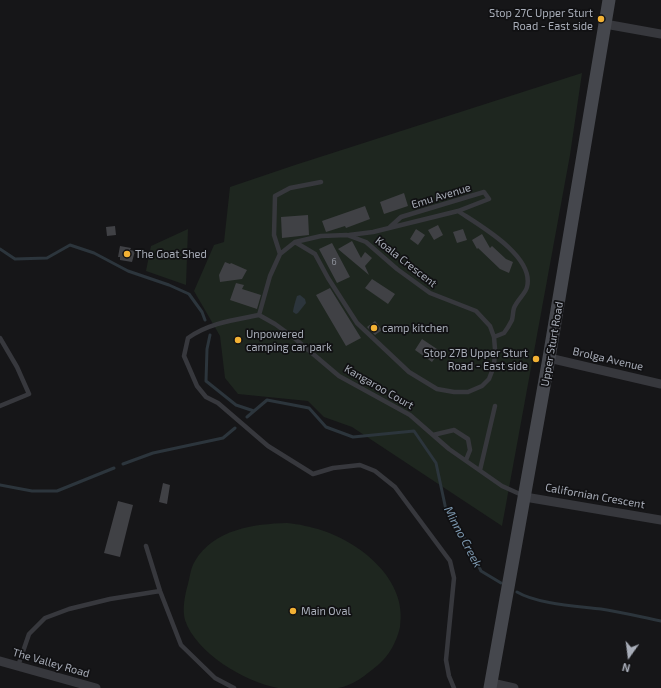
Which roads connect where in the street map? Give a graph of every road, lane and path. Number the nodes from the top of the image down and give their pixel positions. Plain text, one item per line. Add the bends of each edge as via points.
1 (609, 0) edge
2 (605, 24) junction
3 (661, 34) edge
4 (321, 182) dead end
5 (458, 211) junction
6 (390, 227) junction
7 (347, 235) junction
8 (295, 242) junction
9 (280, 254) junction
10 (259, 315) junction
11 (494, 337) junction
12 (0, 338) edge
13 (549, 358) junction
14 (661, 384) edge
15 (0, 406) edge
16 (495, 406) dead end
17 (434, 435) junction
18 (466, 460) junction
19 (480, 470) junction
20 (525, 497) junction
21 (661, 520) edge
22 (146, 546) dead end
23 (160, 591) junction
24 (0, 661) edge
25 (18, 666) junction
26 (491, 685) edge
27 (96, 688) edge
28 (234, 688) edge
29 (454, 688) edge
30 (514, 688) edge

1 - 2 main road, Upper Sturt Road
2 - 3 street
2 - 13 main road, Upper Sturt Road
4 - 9 lane via 290,188 276,196 274,235
5 - 6 lane, Emu Avenue
5 - 6 lane, Emu Avenue via 490,199 484,192 458,199 401,217
5 - 11 lane via 499,239 519,257 527,273 527,287 514,308 512,319 504,333
6 - 7 lane, Emu Avenue
7 - 8 lane, Koala Crescent via 321,236
7 - 11 lane, Koala Crescent via 366,242 430,293 476,311 490,326
8 - 9 lane
8 - 11 lane, Koala Crescent via 315,254 357,323 409,372 437,389 468,392 482,386 489,379 494,366
9 - 10 lane via 270,276
10 - 17 lane, Kangaroo Court via 293,337 339,376 410,415
10 - 29 lane via 222,322 198,331 188,338 184,356 197,386 206,397 218,403 268,446 313,474 333,468 360,465 395,486 450,561 454,578 446,660
12 - 15 lane via 29,394
13 - 14 street, Brolga Avenue
13 - 20 main road, Upper Sturt Road
16 - 19 lane
17 - 18 lane, Kangaroo Court
17 - 18 lane via 454,430 468,439 470,450
18 - 19 lane, Kangaroo Court
19 - 20 lane, Kangaroo Court via 502,486
20 - 21 street, Californian Crescent
20 - 26 main road, Upper Sturt Road
22 - 23 lane
23 - 25 lane via 110,599 45,618 29,634
23 - 28 lane via 181,645 216,678
24 - 25 street, The Valley Road
25 - 27 street, The Valley Road
26 - 30 street

